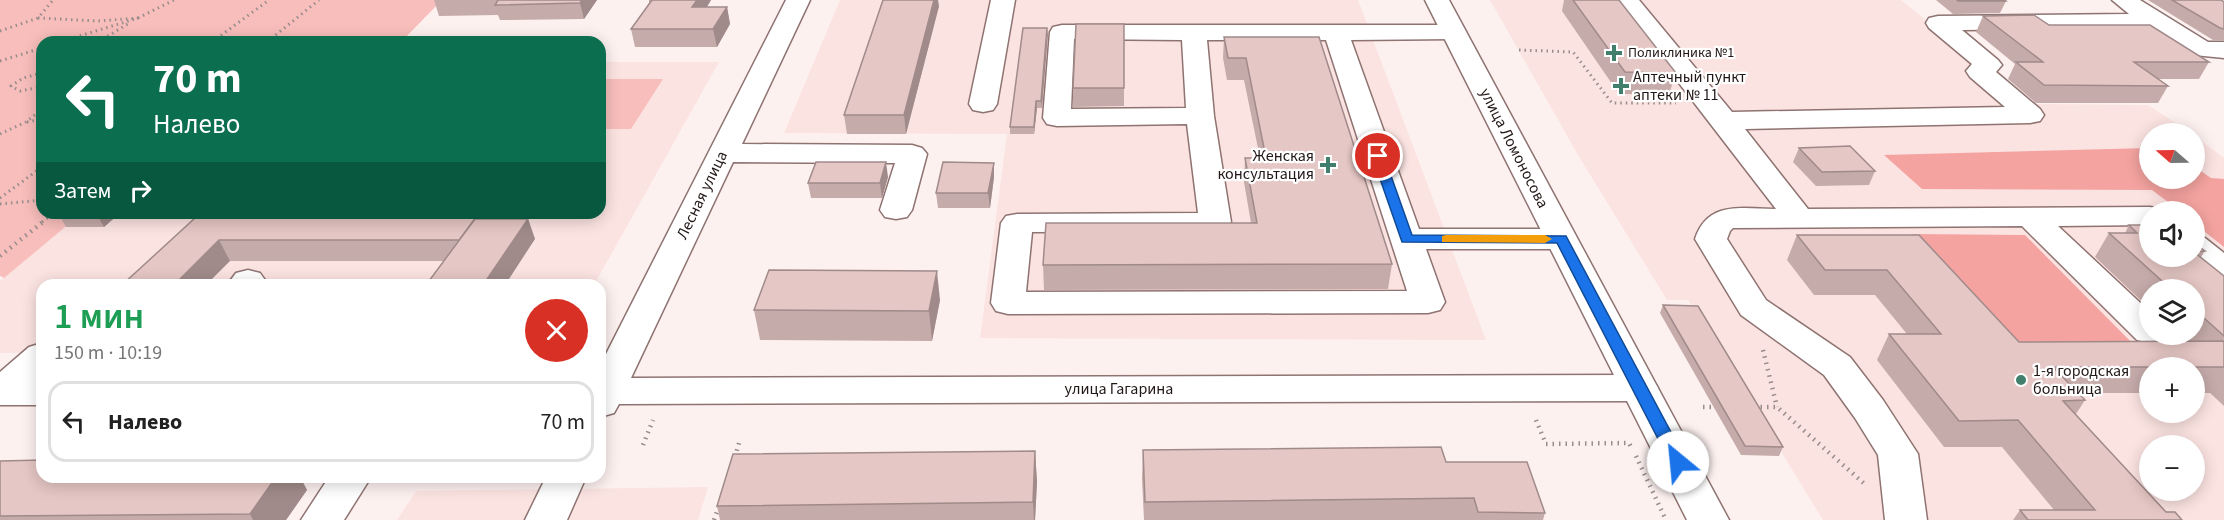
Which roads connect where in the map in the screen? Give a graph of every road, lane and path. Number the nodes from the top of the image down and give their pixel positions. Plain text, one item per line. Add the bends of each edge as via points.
1 (53, 0) edge
2 (174, 0) edge
3 (269, 0) edge
4 (318, 0) edge
5 (798, 0) edge
6 (1003, 0) edge
7 (1437, 0) edge
8 (1627, 0) edge
9 (2124, 0) edge
10 (38, 18) junction
11 (138, 18) junction
12 (2157, 21) junction
13 (0, 31) edge
14 (1454, 32) junction
15 (1194, 33) junction
16 (1336, 33) junction
17 (80, 36) edge
18 (108, 36) edge
19 (220, 36) edge
20 (274, 36) edge
21 (36, 50) edge
22 (1519, 50) dead end
23 (2224, 50) edge
24 (0, 61) edge
25 (36, 75) edge
26 (36, 88) edge
27 (1682, 103) dead end
28 (982, 104) dead end
29 (36, 114) edge
30 (1200, 116) junction
31 (36, 120) edge
32 (1722, 121) junction
33 (26, 122) junction
34 (0, 134) edge
35 (723, 153) junction
36 (36, 171) edge
37 (0, 198) edge
38 (36, 201) edge
39 (0, 204) edge
40 (896, 210) dead end
41 (2139, 216) edge
42 (46, 219) edge
43 (1798, 219) junction
44 (2032, 219) junction
45 (1561, 238) junction
46 (1406, 239) junction
47 (2205, 254) edge
48 (0, 256) edge
49 (2224, 269) edge
50 (1753, 307) junction
51 (2139, 322) edge
52 (36, 361) edge
53 (606, 387) edge
54 (1639, 388) junction
55 (36, 392) edge
56 (1, 393) edge
57 (606, 395) edge
58 (1703, 407) dead end
59 (1724, 407) edge
60 (1744, 407) edge
61 (1777, 407) junction
62 (653, 420) dead end
63 (1536, 420) dead end
64 (739, 443) dead end
65 (643, 445) dead end
66 (733, 464) edge
67 (347, 483) edge
68 (563, 483) edge
69 (720, 502) edge
70 (322, 520) edge
71 (546, 520) edge
72 (714, 520) edge
73 (1666, 520) edge
74 (1708, 520) edge
75 (1906, 520) edge

1 - 10 path
2 - 11 path
3 - 19 path
4 - 20 path
5 - 35 street, Лесная улица
6 - 28 street
7 - 14 street, улица Ломоносова
8 - 32 street
9 - 12 street
10 - 11 path
10 - 13 path
11 - 17 path
11 - 18 path
12 - 23 street via 2203,50
12 - 32 street via 1938,23 1989,65 1979,71 2030,115
14 - 16 street
14 - 45 street, улица Ломоносова
15 - 16 street
15 - 30 street
15 - 30 street via 1062,32 1057,118
16 - 46 street
21 - 24 path
22 - 27 path via 1573,52 1611,103
25 - 26 path via 10,86 20,91
29 - 33 path
30 - 46 street via 1215,222 1017,223 1008,303 1428,302
31 - 33 path
32 - 43 street
33 - 34 path
35 - 40 street via 912,154
35 - 53 street, Лесная улица
36 - 37 path
38 - 39 path
41 - 44 street
42 - 48 path
43 - 44 street
43 - 50 street via 1726,219 1715,226 1711,239
44 - 51 street
45 - 46 street
45 - 54 street, улица Ломоносова
47 - 49 street
50 - 61 path
50 - 75 street via 1837,366 1869,409 1898,454
52 - 56 street
54 - 57 street, улица Гагарина
54 - 74 street, улица Ломоносова
55 - 56 street
58 - 59 path
60 - 61 path
61 - 75 path
62 - 65 path
63 - 73 path via 1546,444 1629,443
64 - 66 path
67 - 70 street
68 - 71 street
69 - 72 path

